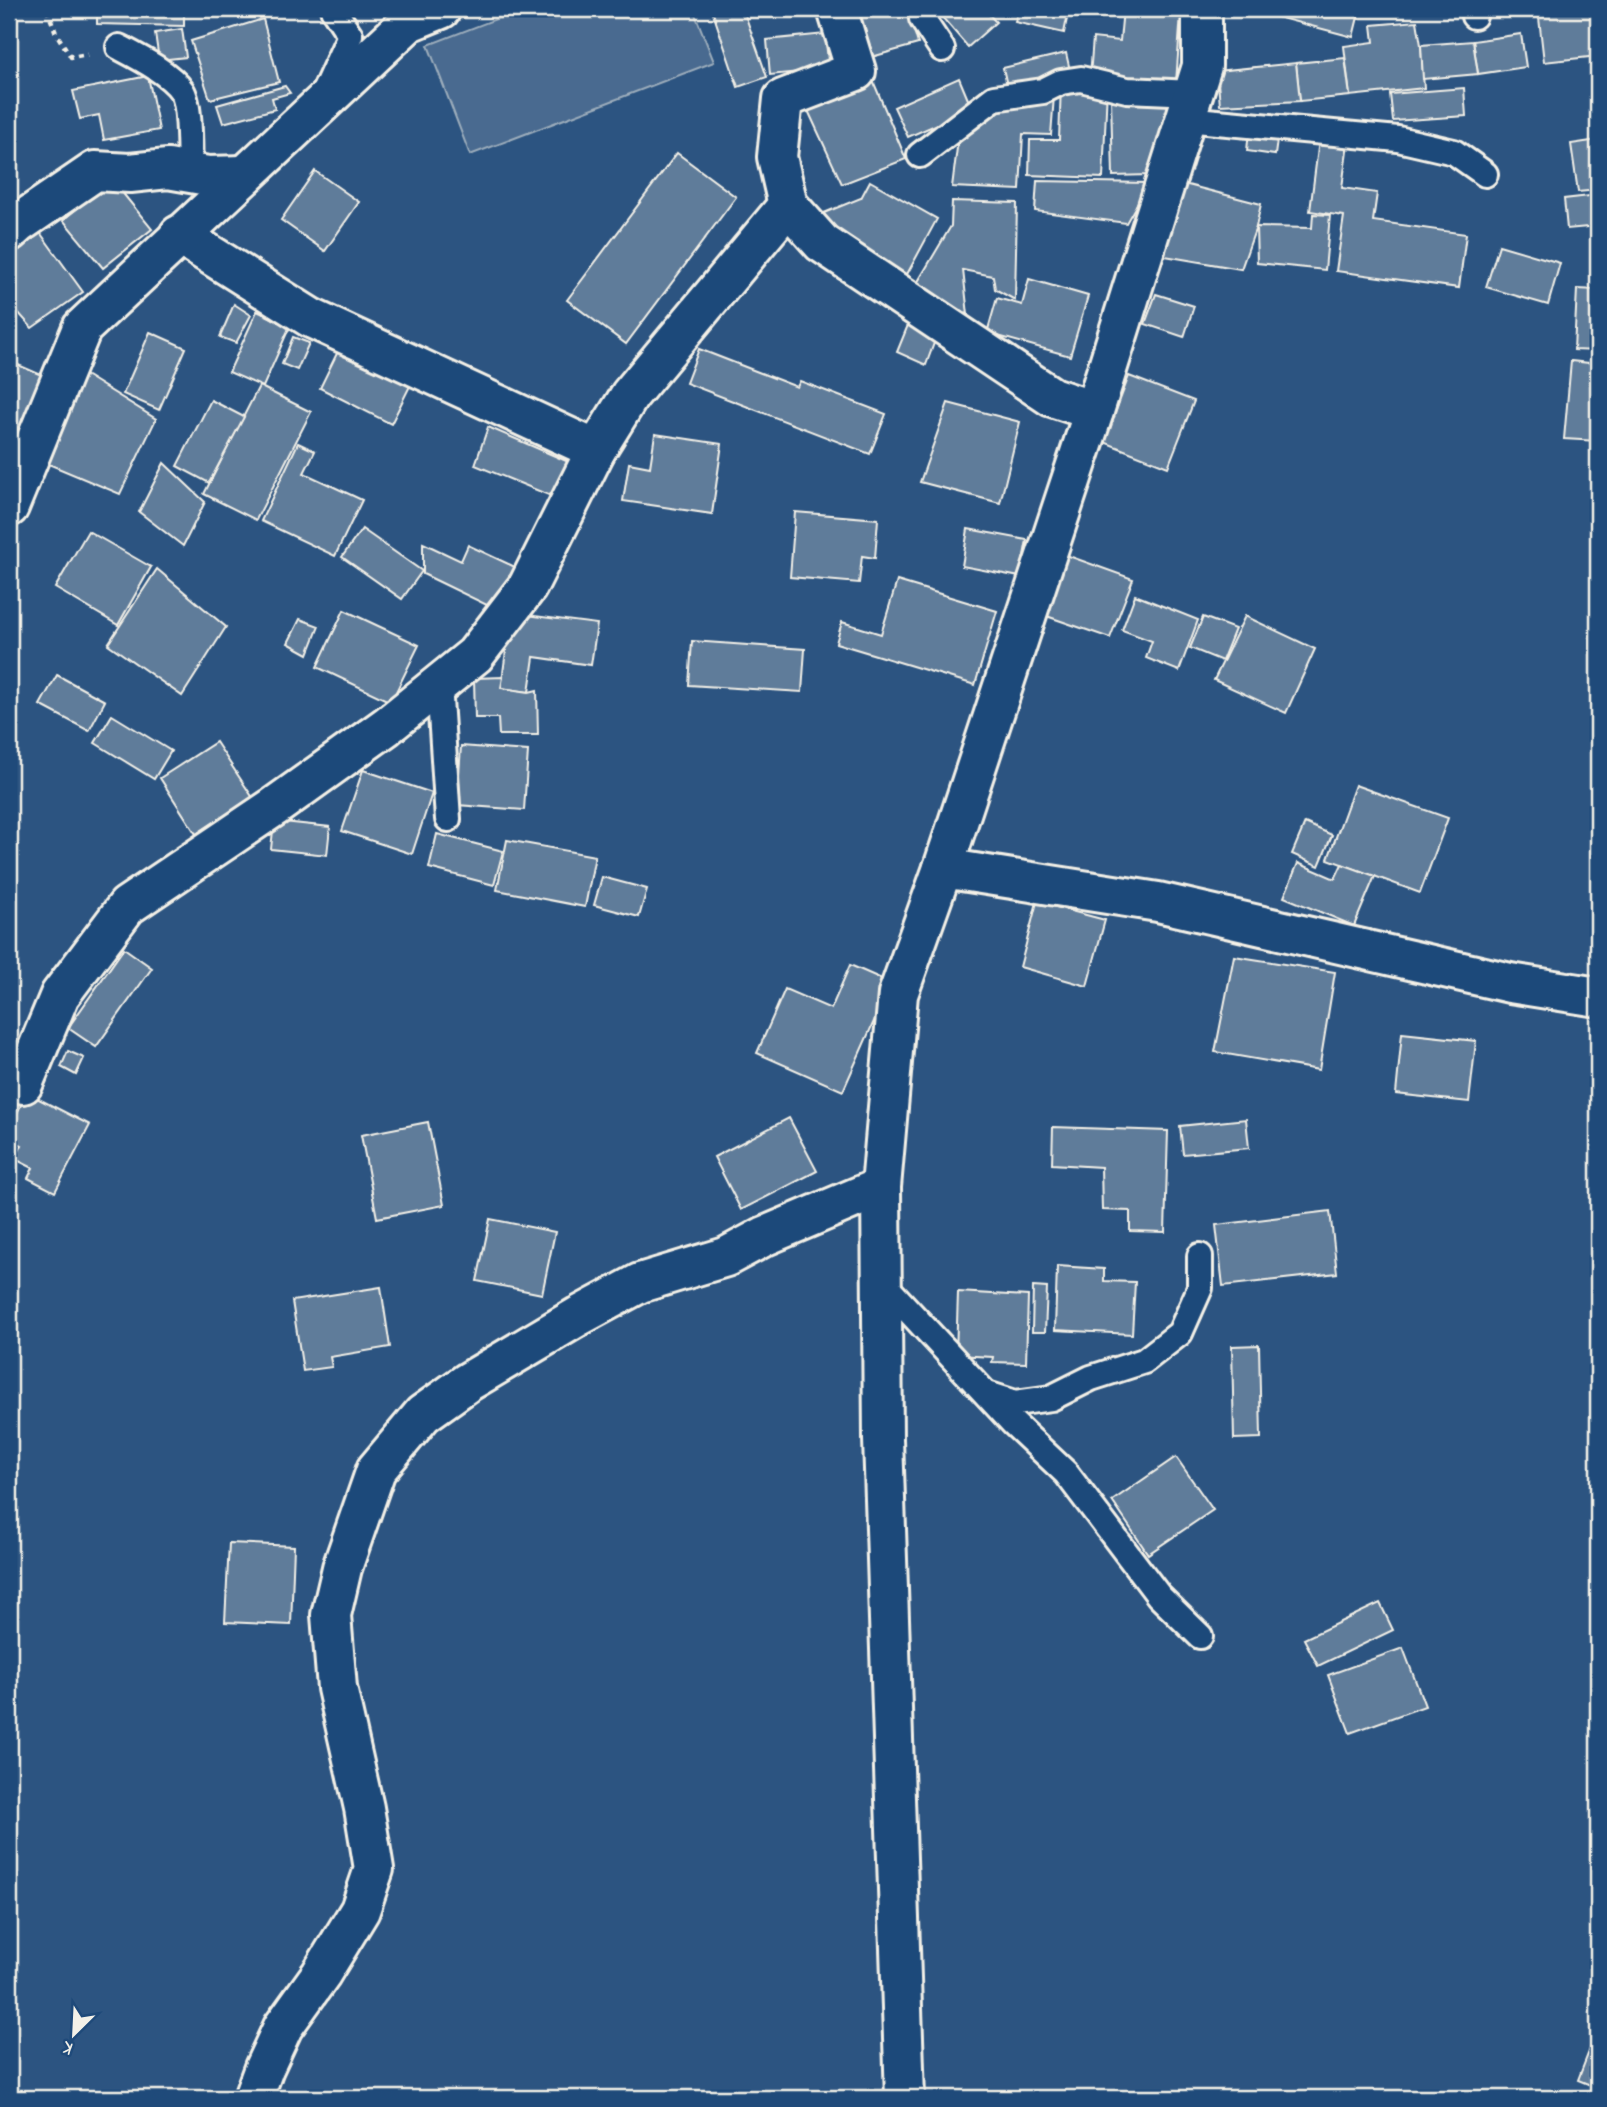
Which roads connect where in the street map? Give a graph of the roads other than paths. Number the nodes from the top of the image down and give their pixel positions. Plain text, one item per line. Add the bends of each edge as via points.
1 (333, 9) edge
2 (837, 9) edge
3 (921, 9) edge
4 (1202, 9) edge
5 (420, 13) edge
6 (119, 47) road end
7 (942, 49) dead end
8 (318, 106) junction
9 (1189, 106) junction
10 (920, 155) dead end
11 (190, 173) junction
12 (1485, 174) dead end
13 (244, 175) junction
14 (788, 205) junction
15 (9, 232) edge
16 (179, 235) junction
17 (1094, 411) junction
18 (596, 450) junction
19 (9, 507) edge
20 (439, 684) junction
21 (448, 819) dead end
22 (943, 868) junction
23 (1598, 997) edge
24 (23, 1084) dead end
25 (881, 1187) junction
26 (1200, 1256) dead end
27 (882, 1282) junction
28 (986, 1394) junction
29 (1200, 1636) dead end
30 (253, 2098) edge
31 (905, 2098) edge

1 - 8 lane via 350,35
2 - 14 street via 856,71 783,99 777,157
3 - 7 lane via 922,19
4 - 9 street via 1202,66
5 - 8 street
6 - 11 lane via 159,69 183,92
8 - 13 street
9 - 10 lane via 1081,79 1061,82 1043,91 994,98
9 - 12 lane via 1398,139 1454,152
9 - 17 street
11 - 13 street
11 - 15 street via 168,169 95,171
13 - 16 street
14 - 17 street via 822,243 845,259 1052,397
14 - 18 street via 629,395
16 - 18 street via 311,318
16 - 19 street via 82,328
17 - 22 street
18 - 20 street via 528,586 475,655
20 - 21 lane
20 - 24 street via 285,799 127,906 60,995
22 - 23 street via 1158,902 1510,983
22 - 25 street via 898,994
25 - 27 street
25 - 30 street via 726,1257 639,1283 579,1316 423,1414 376,1470 331,1615 337,1688 374,1869 360,1910 283,2027
26 - 28 lane via 1200,1287 1180,1333 1144,1361 1091,1378 1051,1398 1015,1403
27 - 28 lane
27 - 31 street
28 - 29 lane via 1066,1473 1159,1596

